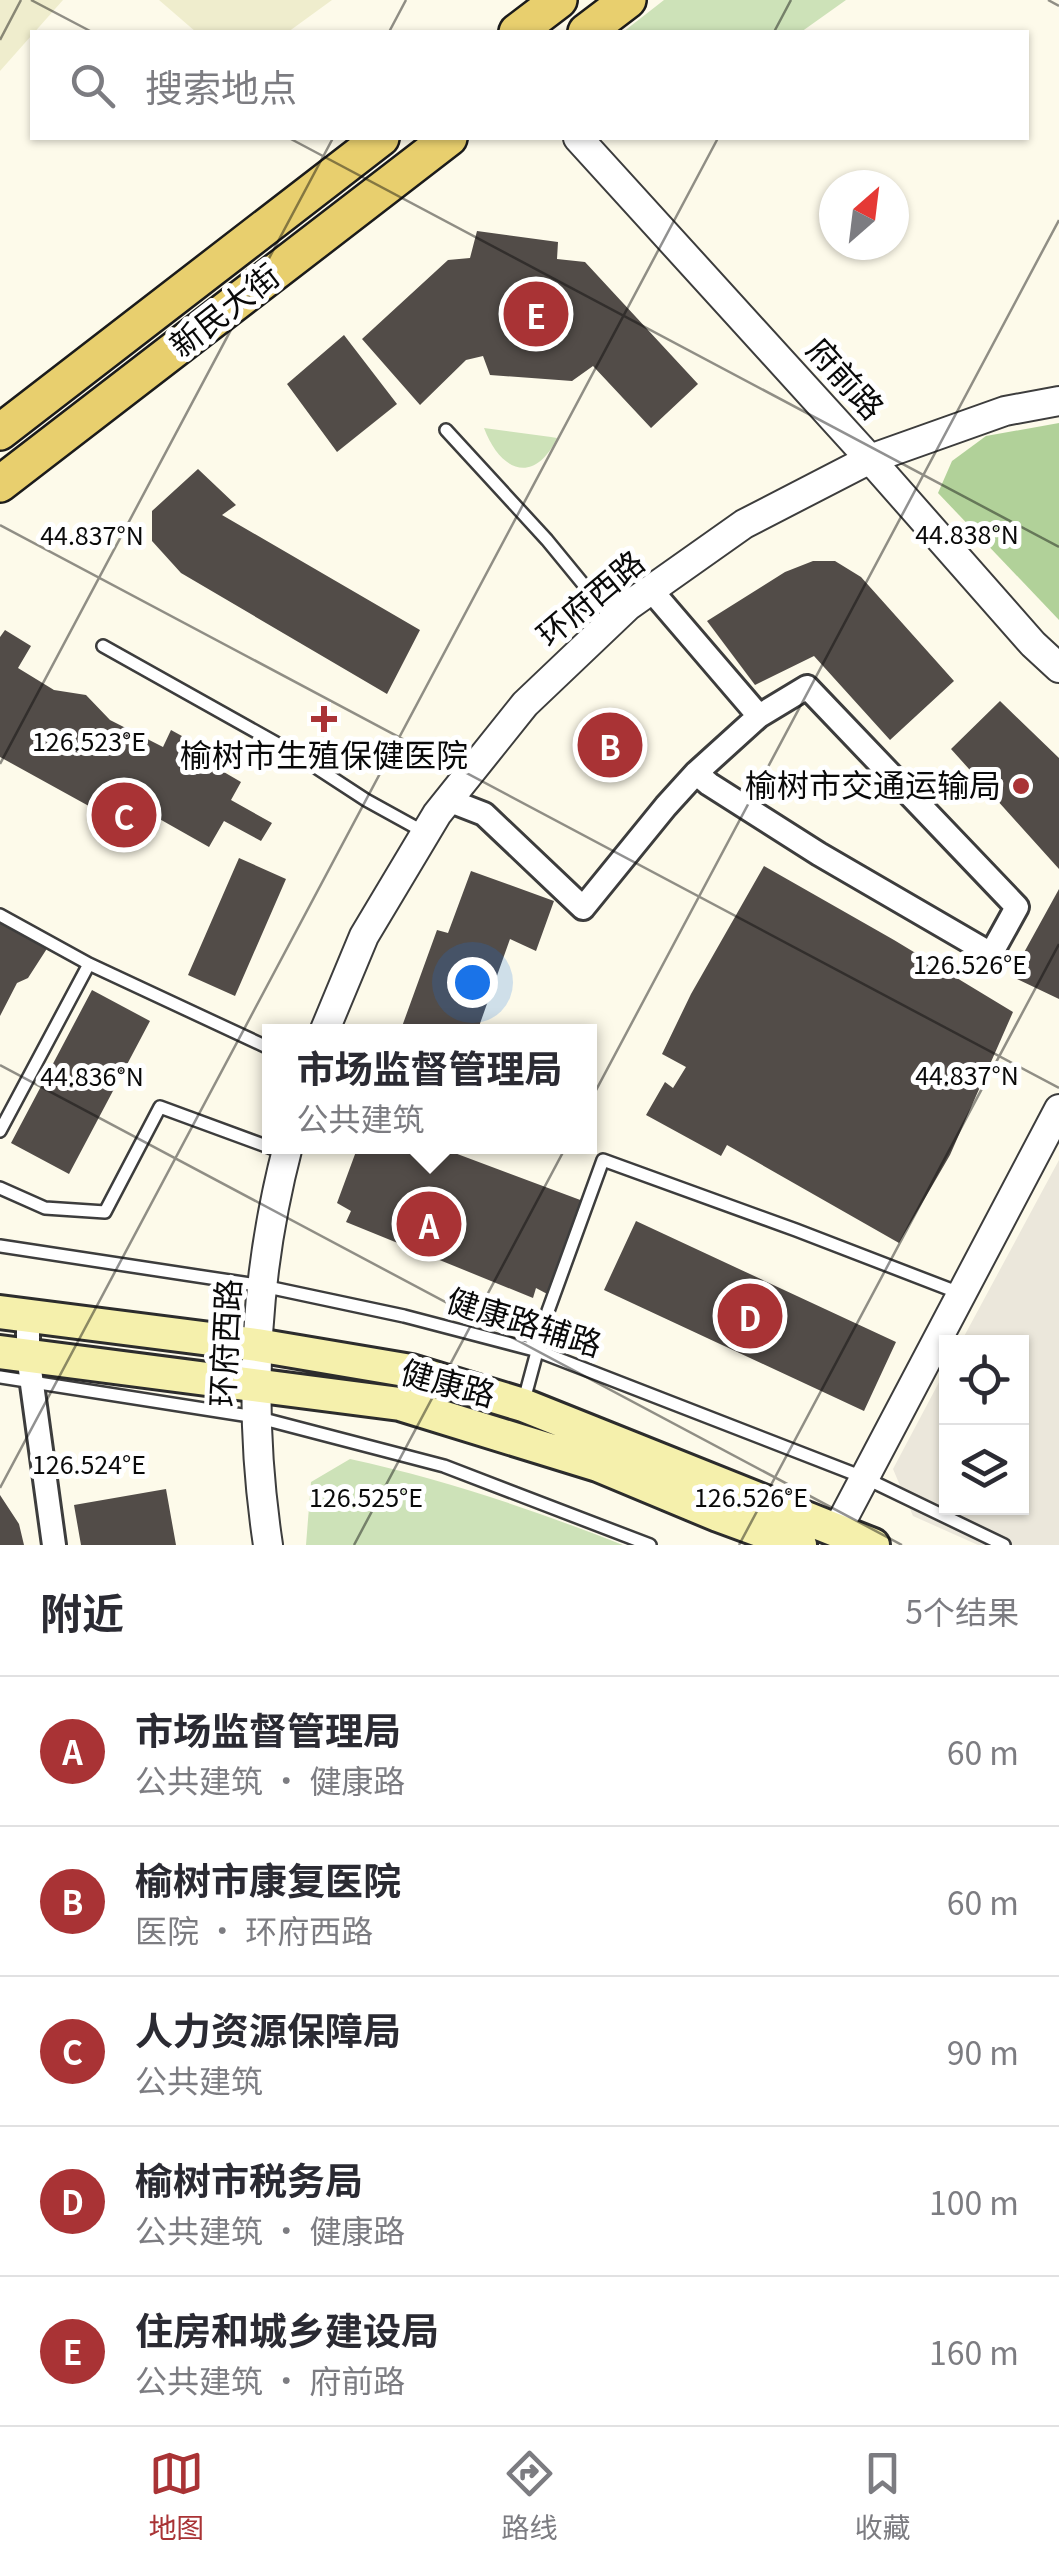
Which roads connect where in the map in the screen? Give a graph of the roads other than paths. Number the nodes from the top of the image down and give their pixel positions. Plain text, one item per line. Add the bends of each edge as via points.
1 (560, 0) edge
2 (628, 0) edge
3 (520, 30) edge
4 (589, 30) edge
5 (378, 140) edge
6 (446, 140) edge
7 (580, 140) edge
8 (1059, 400) edge
9 (446, 430) dead end
10 (0, 432) edge
11 (870, 459) junction
12 (0, 484) edge
13 (651, 590) junction
14 (613, 621) junction
15 (104, 646) dead end
16 (1059, 668) edge
17 (759, 716) junction
18 (696, 774) junction
19 (448, 800) junction
20 (426, 832) junction
21 (0, 915) edge
22 (89, 964) junction
23 (327, 1024) edge
24 (262, 1045) edge
25 (1059, 1108) edge
26 (0, 1131) edge
27 (262, 1142) edge
28 (286, 1154) edge
29 (0, 1188) edge
30 (0, 1246) edge
31 (264, 1286) junction
32 (962, 1294) junction
33 (14, 1314) edge
34 (256, 1345) junction
35 (538, 1351) junction
36 (20, 1363) edge
37 (0, 1377) edge
38 (256, 1401) junction
39 (523, 1405) junction
40 (865, 1478) junction
41 (837, 1530) junction
42 (54, 1545) edge
43 (268, 1545) edge
44 (650, 1545) edge
45 (800, 1545) edge
46 (873, 1545) edge
47 (1004, 1545) edge

1 - 3 main road
2 - 4 main road
5 - 10 main road, 新民大街
6 - 12 main road, 新民大街
7 - 11 street, 府前路
8 - 11 street, 环府西路
9 - 14 lane
11 - 13 street, 环府西路 via 744,524
11 - 16 street, 府前路
13 - 14 street, 环府西路
13 - 17 street
14 - 19 street, 环府西路 via 525,704
15 - 20 lane
17 - 18 street
17 - 18 street via 807,687 1017,907 991,954
18 - 19 street via 584,908 484,814
19 - 20 street, 环府西路
20 - 23 street, 环府西路 via 364,936
21 - 22 lane
22 - 24 lane
22 - 26 lane
25 - 32 street
27 - 29 lane via 160,1107 105,1212 45,1208
28 - 31 street, 环府西路
30 - 31 lane, 健康路辅路
31 - 34 street, 环府西路
31 - 35 lane, 健康路辅路
32 - 35 lane via 603,1160
32 - 40 street
33 - 34 main road, 健康路
33 - 36 street
34 - 38 street, 环府西路
34 - 39 main road, 健康路 via 411,1371
35 - 39 lane
35 - 40 lane, 健康路辅路
36 - 37 lane
36 - 38 main road, 健康路
36 - 42 street
38 - 43 street, 环府西路
38 - 44 lane
38 - 45 main road, 健康路 via 400,1404 598,1466
39 - 41 main road, 健康路
40 - 41 street
40 - 47 lane, 健康路辅路
41 - 46 main road, 健康路

